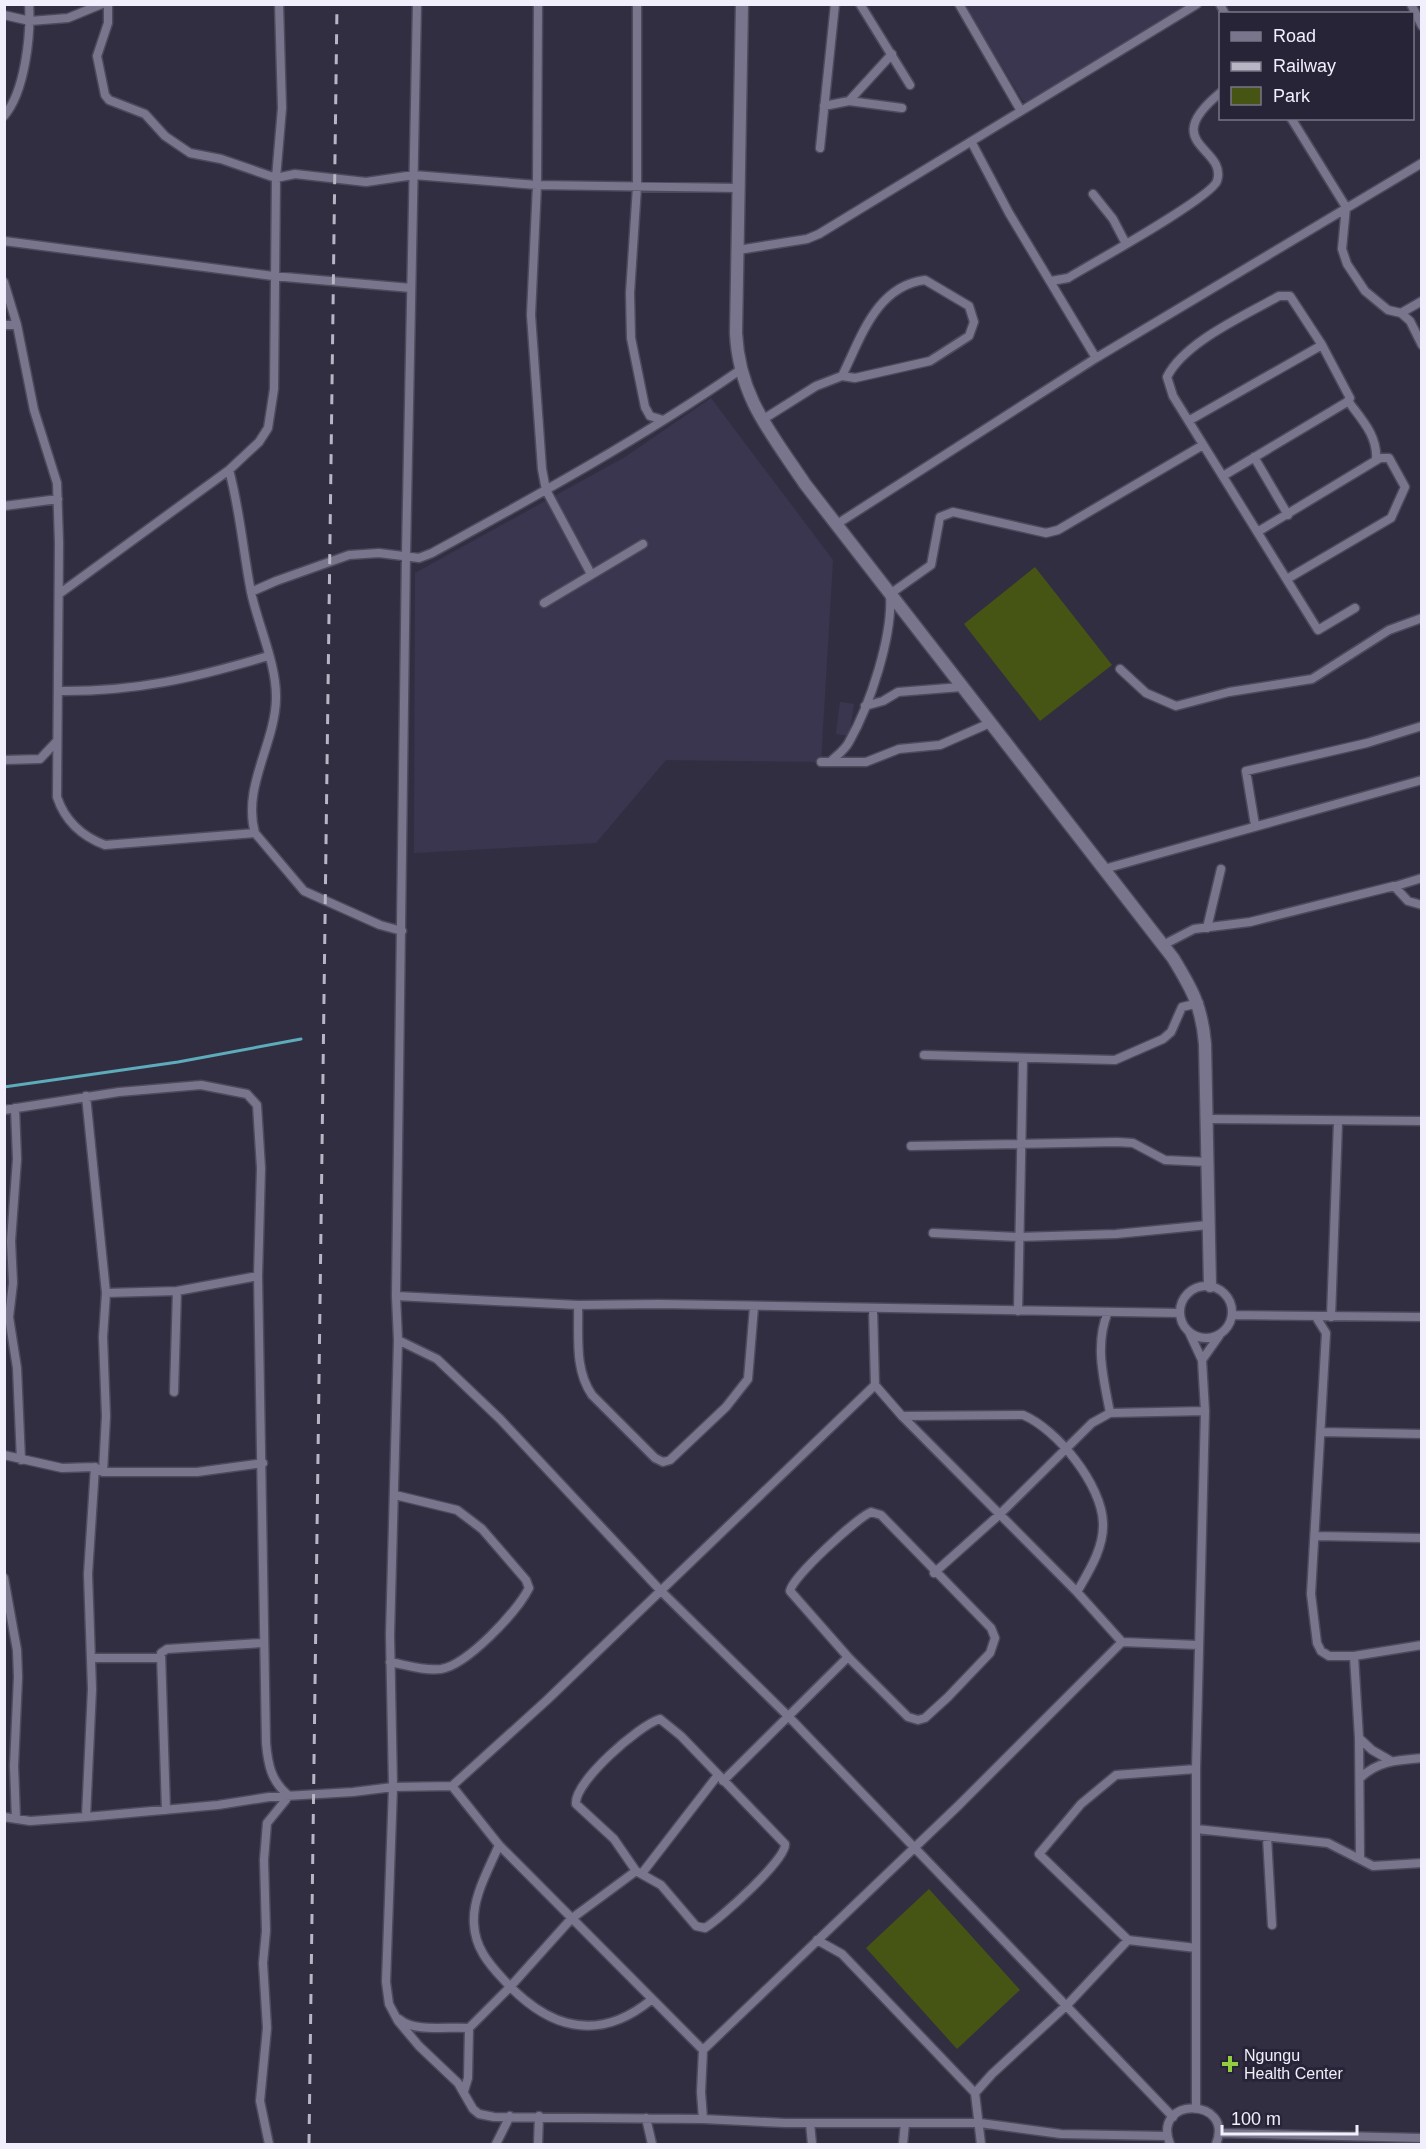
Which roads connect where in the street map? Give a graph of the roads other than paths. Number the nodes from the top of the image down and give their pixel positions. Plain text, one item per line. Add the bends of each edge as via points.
1 (29, 4) edge
2 (102, 4) edge
3 (108, 4) edge
4 (279, 4) edge
5 (417, 4) edge
6 (538, 4) edge
7 (637, 4) edge
8 (742, 4) edge
9 (835, 4) edge
10 (860, 4) edge
11 (959, 4) edge
12 (1197, 4) edge
13 (1412, 4) edge
14 (4, 15) edge
15 (30, 21) junction
16 (1422, 26) edge
17 (892, 54) junction
18 (910, 85) dead end
19 (1219, 95) edge
20 (849, 101) junction
21 (824, 106) junction
22 (902, 108) dead end
23 (1021, 111) junction
24 (4, 116) edge
25 (1292, 120) edge
26 (972, 143) junction
27 (820, 148) dead end
28 (1422, 164) edge
29 (414, 176) junction
30 (276, 178) junction
31 (537, 185) junction
32 (637, 187) junction
33 (740, 188) junction
34 (1093, 194) dead end
35 (1346, 207) junction
36 (4, 241) edge
37 (1125, 242) junction
38 (738, 250) junction
39 (273, 276) junction
40 (1051, 281) junction
41 (4, 282) edge
42 (411, 288) junction
43 (1422, 301) edge
44 (1401, 313) junction
45 (4, 325) edge
46 (17, 325) junction
47 (1322, 345) junction
48 (1422, 345) edge
49 (1096, 358) junction
50 (740, 370) junction
51 (842, 376) junction
52 (1348, 401) junction
53 (663, 420) junction
54 (762, 420) junction
55 (1190, 420) junction
56 (1203, 445) junction
57 (1254, 457) junction
58 (1376, 460) junction
59 (229, 470) junction
60 (1223, 476) junction
61 (546, 490) junction
62 (58, 499) junction
63 (4, 506) edge
64 (1288, 514) junction
65 (837, 524) junction
66 (1259, 531) junction
67 (643, 544) dead end
68 (406, 554) junction
69 (591, 574) junction
70 (1287, 579) junction
71 (251, 592) junction
72 (59, 594) junction
73 (890, 594) junction
74 (544, 603) dead end
75 (1355, 608) dead end
76 (1422, 618) edge
77 (268, 656) junction
78 (1120, 669) dead end
79 (961, 687) junction
80 (58, 691) junction
81 (865, 706) junction
82 (990, 723) junction
83 (1422, 726) edge
84 (58, 741) junction
85 (4, 760) edge
86 (1422, 780) edge
87 (1255, 825) junction
88 (255, 833) junction
89 (1104, 869) junction
90 (1221, 869) dead end
91 (1422, 878) edge
92 (1396, 886) junction
93 (1422, 905) edge
94 (1207, 927) junction
95 (402, 930) junction
96 (1162, 945) junction
97 (1199, 1003) junction
98 (924, 1055) dead end
99 (1023, 1058) junction
100 (86, 1096) junction
101 (15, 1108) junction
102 (4, 1110) edge
103 (1208, 1119) junction
104 (1422, 1121) edge
105 (1338, 1122) junction
106 (1020, 1145) junction
107 (911, 1146) dead end
108 (1208, 1162) junction
109 (1208, 1225) junction
110 (933, 1233) dead end
111 (1019, 1238) junction
112 (258, 1276) junction
113 (1210, 1286) junction
114 (177, 1291) junction
115 (106, 1293) junction
116 (396, 1296) junction
117 (578, 1305) junction
118 (754, 1307) junction
119 (873, 1309) junction
120 (1018, 1311) junction
121 (1108, 1312) junction
122 (1179, 1313) junction
123 (1232, 1315) junction
124 (1316, 1317) junction
125 (1333, 1317) junction
126 (1422, 1317) edge
127 (1189, 1332) junction
128 (1326, 1333) junction
129 (1221, 1334) junction
130 (398, 1340) junction
131 (1202, 1360) junction
132 (875, 1385) junction
133 (174, 1392) dead end
134 (1205, 1411) junction
135 (1110, 1413) junction
136 (902, 1416) junction
137 (1321, 1432) junction
138 (1422, 1434) edge
139 (1065, 1448) junction
140 (4, 1455) edge
141 (21, 1460) junction
142 (263, 1463) junction
143 (94, 1467) junction
144 (103, 1472) junction
145 (394, 1495) junction
146 (999, 1515) junction
147 (1316, 1536) junction
148 (1422, 1538) edge
149 (934, 1573) junction
150 (4, 1578) edge
151 (661, 1592) junction
152 (1077, 1592) junction
153 (1122, 1642) junction
154 (262, 1643) junction
155 (1198, 1645) junction
156 (1422, 1645) edge
157 (1354, 1656) junction
158 (848, 1657) junction
159 (92, 1658) junction
160 (160, 1658) junction
161 (390, 1662) junction
162 (789, 1717) junction
163 (1359, 1738) junction
164 (1422, 1758) edge
165 (1391, 1761) junction
166 (1196, 1769) junction
167 (721, 1778) junction
168 (1360, 1778) junction
169 (452, 1786) junction
170 (393, 1787) junction
171 (288, 1796) junction
172 (166, 1810) junction
173 (4, 1817) edge
174 (86, 1817) junction
175 (16, 1819) junction
176 (1196, 1829) junction
177 (1267, 1837) junction
178 (499, 1845) junction
179 (914, 1848) junction
180 (1360, 1859) junction
181 (1422, 1863) edge
182 (640, 1872) junction
183 (571, 1919) junction
184 (1272, 1925) dead end
185 (817, 1940) junction
186 (1128, 1940) junction
187 (1196, 1948) junction
188 (510, 1987) junction
189 (651, 2000) junction
190 (1068, 2004) junction
191 (394, 2013) junction
192 (469, 2028) junction
193 (703, 2050) junction
194 (464, 2091) junction
195 (975, 2093) junction
196 (1196, 2107) junction
197 (510, 2116) junction
198 (539, 2116) junction
199 (1173, 2117) junction
200 (646, 2118) junction
201 (703, 2119) junction
202 (810, 2123) junction
203 (905, 2123) junction
204 (980, 2123) junction
205 (1219, 2133) junction
206 (1422, 2138) edge
207 (1169, 2140) edge
208 (269, 2145) edge
209 (496, 2145) edge
210 (538, 2145) edge
211 (652, 2145) edge
212 (812, 2145) edge
213 (903, 2145) edge
214 (981, 2145) edge
215 (1216, 2145) edge

1 - 15 street
2 - 15 street via 68,18
3 - 30 street via 108,23 98,56 106,98 145,114 165,136 190,153
4 - 30 street via 282,108
5 - 29 street
6 - 31 street
7 - 32 street
8 - 33 street
9 - 21 street
10 - 17 street
11 - 23 street
12 - 23 street
13 - 16 street
14 - 15 street
15 - 24 street via 19,93
17 - 18 street
17 - 20 street
19 - 37 street via 1201,109 1194,130 1198,145 1218,173 1217,182 1185,209
20 - 21 street
20 - 22 street
21 - 27 street
23 - 26 street
25 - 35 street
26 - 38 street via 819,234
26 - 40 street
28 - 35 street
29 - 30 street via 366,182 295,174
29 - 31 street
29 - 42 street
30 - 39 street
31 - 32 street
31 - 61 street via 531,315
32 - 33 street
32 - 53 street via 630,338 645,407 650,416
33 - 38 street
34 - 37 street
35 - 44 street via 1342,249 1347,264 1377,302
35 - 49 street
36 - 39 street
37 - 40 street via 1068,278
38 - 50 street via 736,333
39 - 42 street
39 - 59 street via 275,333 268,428
40 - 49 street
41 - 46 street
42 - 68 street
43 - 44 street
44 - 48 street via 1410,321
45 - 46 street
46 - 62 street via 33,410 57,483
47 - 52 street via 1350,393
47 - 55 street
47 - 55 street via 1290,296 1279,296 1199,343 1170,370 1167,376 1173,396
49 - 65 street
50 - 53 street
50 - 54 street
51 - 51 street via 876,308 903,286 925,280 969,306 974,322 969,336 930,361 855,378
51 - 54 street via 816,386
52 - 57 street
52 - 58 street via 1372,434 1377,446
53 - 61 street
54 - 65 street
55 - 56 street
56 - 60 street
56 - 73 street via 1058,530 1046,533 946,513 940,517 931,565
57 - 60 street
57 - 64 street
58 - 64 street
58 - 70 street via 1389,458 1406,487 1391,518
59 - 71 street
59 - 72 street
60 - 66 street
61 - 68 street via 432,553 419,558
61 - 69 street
62 - 63 street
62 - 72 street
64 - 66 street
65 - 73 street
66 - 70 street
67 - 69 street
68 - 71 street via 349,555
68 - 95 street
69 - 74 street
70 - 75 street via 1318,630
71 - 77 street
72 - 80 street
73 - 79 street
73 - 81 street via 891,612
76 - 78 street via 1389,630 1312,679 1176,705 1138,688
77 - 80 street via 165,684
77 - 88 street via 276,682 276,702 252,796
79 - 81 street via 898,692
79 - 82 street
80 - 84 street
81 - 82 street via 848,744 826,762 866,762 899,749 940,746
82 - 89 street
83 - 87 street via 1246,771
84 - 85 street via 40,759
84 - 88 street via 57,797 69,820 87,838 105,845
86 - 87 street
87 - 89 street
88 - 95 street via 304,891 380,925
89 - 96 street
90 - 94 street
91 - 92 street
92 - 93 street via 1408,901
92 - 94 street via 1250,922
94 - 96 street via 1185,932
95 - 116 street
96 - 97 street
97 - 99 street via 1182,1007 1172,1032 1156,1045 1123,1058
97 - 103 street
98 - 99 street
99 - 106 street
100 - 101 street
100 - 112 street via 201,1084 247,1094 254,1100 261,1168
100 - 115 street
101 - 102 street
101 - 141 street via 17,1159 9,1311 17,1368
103 - 105 street
103 - 108 street
104 - 105 street
105 - 125 street
106 - 107 street
106 - 108 street via 1133,1143 1165,1160
106 - 111 street
108 - 109 street
109 - 111 street
109 - 113 street
110 - 111 street
111 - 120 street
112 - 114 street
112 - 142 street
113 - 122 street via 1197,1287 1186,1295
113 - 123 street via 1225,1294
114 - 115 street
114 - 133 street
115 - 144 street
116 - 117 street
116 - 130 street
117 - 118 street
117 - 118 street via 580,1371 584,1384 663,1462 670,1460 726,1407 748,1379
118 - 119 street
119 - 120 street
119 - 132 street
120 - 121 street
121 - 122 street
121 - 135 street via 1101,1346
122 - 127 street
123 - 124 street
123 - 129 street
124 - 125 street
124 - 128 street
125 - 126 street
125 - 128 street
127 - 129 street via 1204,1338
127 - 131 street
128 - 137 street
129 - 131 street
130 - 145 street
130 - 151 street via 446,1366
131 - 134 street
132 - 136 street
132 - 151 street
134 - 135 street
134 - 155 street
135 - 139 street via 1092,1423
136 - 139 street via 1023,1415 1036,1421
136 - 146 street
137 - 138 street
137 - 147 street
139 - 146 street
139 - 152 street via 1091,1481 1103,1523 1093,1565
140 - 141 street
141 - 143 street via 62,1468
142 - 144 street via 197,1472
142 - 154 street
143 - 144 street
143 - 159 street via 88,1574
145 - 161 street
145 - 161 street via 457,1510 482,1529 529,1588 499,1626 462,1661 440,1669
146 - 149 street
146 - 152 street
147 - 148 street
147 - 157 street via 1311,1594 1317,1643 1329,1656
149 - 158 street via 876,1513 866,1515 819,1556 790,1591
149 - 158 street via 991,1628 995,1638 990,1653 948,1697 924,1718 912,1719
150 - 175 street via 17,1650
151 - 162 street
151 - 169 street
152 - 153 street
153 - 155 street
153 - 179 street
154 - 160 street via 167,1649
154 - 171 street via 268,1766 278,1787
155 - 166 street
156 - 157 street
157 - 163 street
158 - 162 street
159 - 160 street
159 - 174 street
160 - 172 street
161 - 170 street
162 - 167 street
162 - 179 street
163 - 165 street
163 - 168 street
164 - 165 street
165 - 168 street via 1374,1766
166 - 176 street
166 - 186 street via 1116,1776 1081,1804 1039,1854
167 - 182 street
167 - 182 street via 778,1835 785,1844 784,1854 705,1928 696,1926 661,1885
167 - 182 street via 660,1719 646,1726 584,1783 576,1804 614,1839
168 - 180 street
169 - 170 street
169 - 178 street
170 - 171 street
170 - 191 street via 386,1982
171 - 172 street
171 - 208 street via 267,1823 264,1860 267,2028 260,2101
172 - 174 street
173 - 175 street
174 - 175 street
176 - 177 street
176 - 187 street
177 - 180 street via 1328,1843
177 - 184 street
178 - 183 street
178 - 188 street via 475,1906 474,1924 484,1957
179 - 185 street
179 - 190 street
180 - 181 street via 1383,1868
182 - 183 street
183 - 188 street
183 - 189 street
185 - 193 street
185 - 195 street via 851,1963
186 - 187 street
186 - 190 street
187 - 196 street
188 - 189 street via 535,2010 556,2022 582,2025 625,2018
188 - 192 street
189 - 193 street
190 - 195 street
190 - 199 street
191 - 192 street via 407,2024
191 - 194 street via 419,2046
192 - 194 street via 468,2079
193 - 201 street
194 - 197 street via 472,2109 479,2114
195 - 204 street
196 - 199 street via 1183,2109
196 - 205 street via 1212,2116
197 - 198 street
197 - 209 street
198 - 200 street
198 - 210 street
199 - 207 street
200 - 201 street
200 - 211 street
201 - 202 street
202 - 203 street
202 - 212 street
203 - 204 street
203 - 213 street
204 - 207 street via 1061,2134
204 - 214 street
205 - 206 street
205 - 215 street

